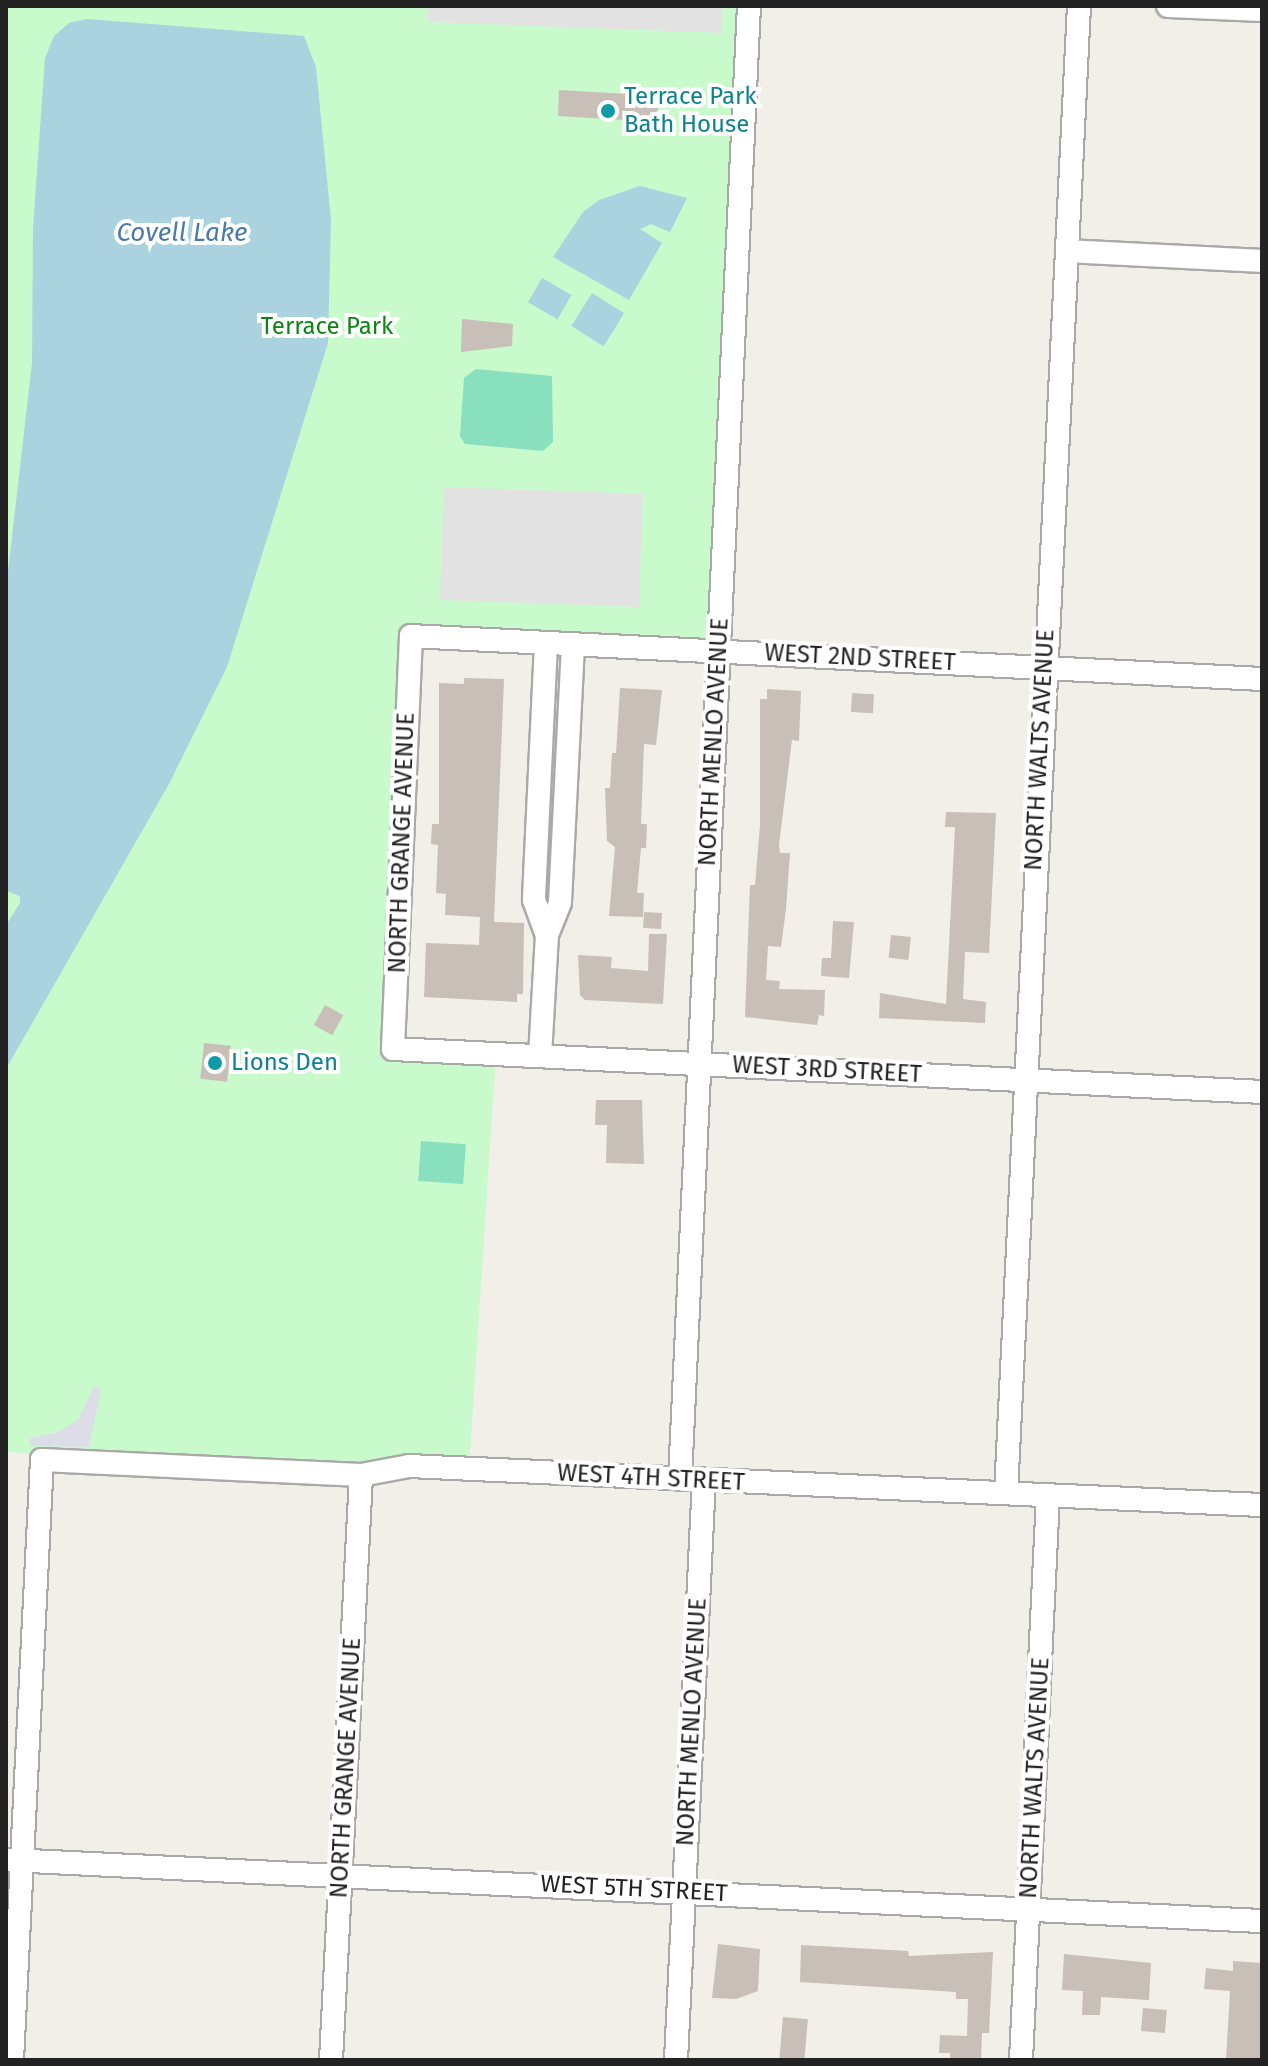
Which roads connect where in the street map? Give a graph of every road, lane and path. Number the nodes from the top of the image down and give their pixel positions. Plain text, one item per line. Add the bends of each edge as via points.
1 (749, 6) edge
2 (1079, 6) edge
3 (1168, 6) edge
4 (1262, 10) edge
5 (1067, 251) junction
6 (1262, 261) edge
7 (411, 636) joint
8 (546, 643) junction
9 (573, 644) junction
10 (718, 651) junction
11 (1045, 668) junction
12 (1262, 679) edge
13 (547, 935) junction
14 (393, 1049) joint
15 (540, 1056) junction
16 (698, 1064) junction
17 (1022, 1079) junction
18 (1262, 1092) edge
19 (361, 1475) junction
20 (680, 1479) junction
21 (704, 1480) junction
22 (1006, 1493) junction
23 (1048, 1495) junction
24 (1262, 1505) edge
25 (14, 1860) edge
26 (341, 1874) junction
27 (684, 1891) junction
28 (1029, 1910) junction
29 (1262, 1921) edge
30 (12, 2060) edge
31 (331, 2060) edge
32 (676, 2060) edge
33 (1021, 2060) edge

1 - 10 street, NORTH MENLO AVENUE
2 - 5 street, NORTH WALTS AVENUE
3 - 4 street
5 - 6 street
5 - 11 street, NORTH WALTS AVENUE
7 - 8 street, WEST 2ND STREET
7 - 14 street, NORTH GRANGE AVENUE
8 - 9 street, WEST 2ND STREET
8 - 13 street via 534,900
9 - 10 street, WEST 2ND STREET
9 - 13 street via 560,902
10 - 11 street, WEST 2ND STREET
10 - 16 street, NORTH MENLO AVENUE
11 - 12 street, WEST 2ND STREET
11 - 17 street, NORTH WALTS AVENUE
13 - 15 street
14 - 15 street, WEST 3RD STREET
15 - 16 street, WEST 3RD STREET
16 - 17 street, WEST 3RD STREET
16 - 20 street, NORTH MENLO AVENUE
17 - 18 street, WEST 3RD STREET
17 - 22 street, NORTH WALTS AVENUE
19 - 20 street, WEST 4TH STREET via 409,1466
19 - 25 street, WEST 4TH STREET via 42,1460
19 - 26 street, NORTH GRANGE AVENUE
20 - 21 street, WEST 4TH STREET
21 - 22 street, WEST 4TH STREET
21 - 27 street, NORTH MENLO AVENUE
22 - 23 street, WEST 4TH STREET
23 - 24 street, WEST 4TH STREET
23 - 28 street, NORTH WALTS AVENUE
25 - 26 street, WEST 5TH STREET
25 - 30 street
26 - 27 street, WEST 5TH STREET
26 - 31 street, NORTH GRANGE AVENUE
27 - 28 street, WEST 5TH STREET
27 - 32 street, NORTH MENLO AVENUE
28 - 29 street, WEST 5TH STREET
28 - 33 street, NORTH WALTS AVENUE

